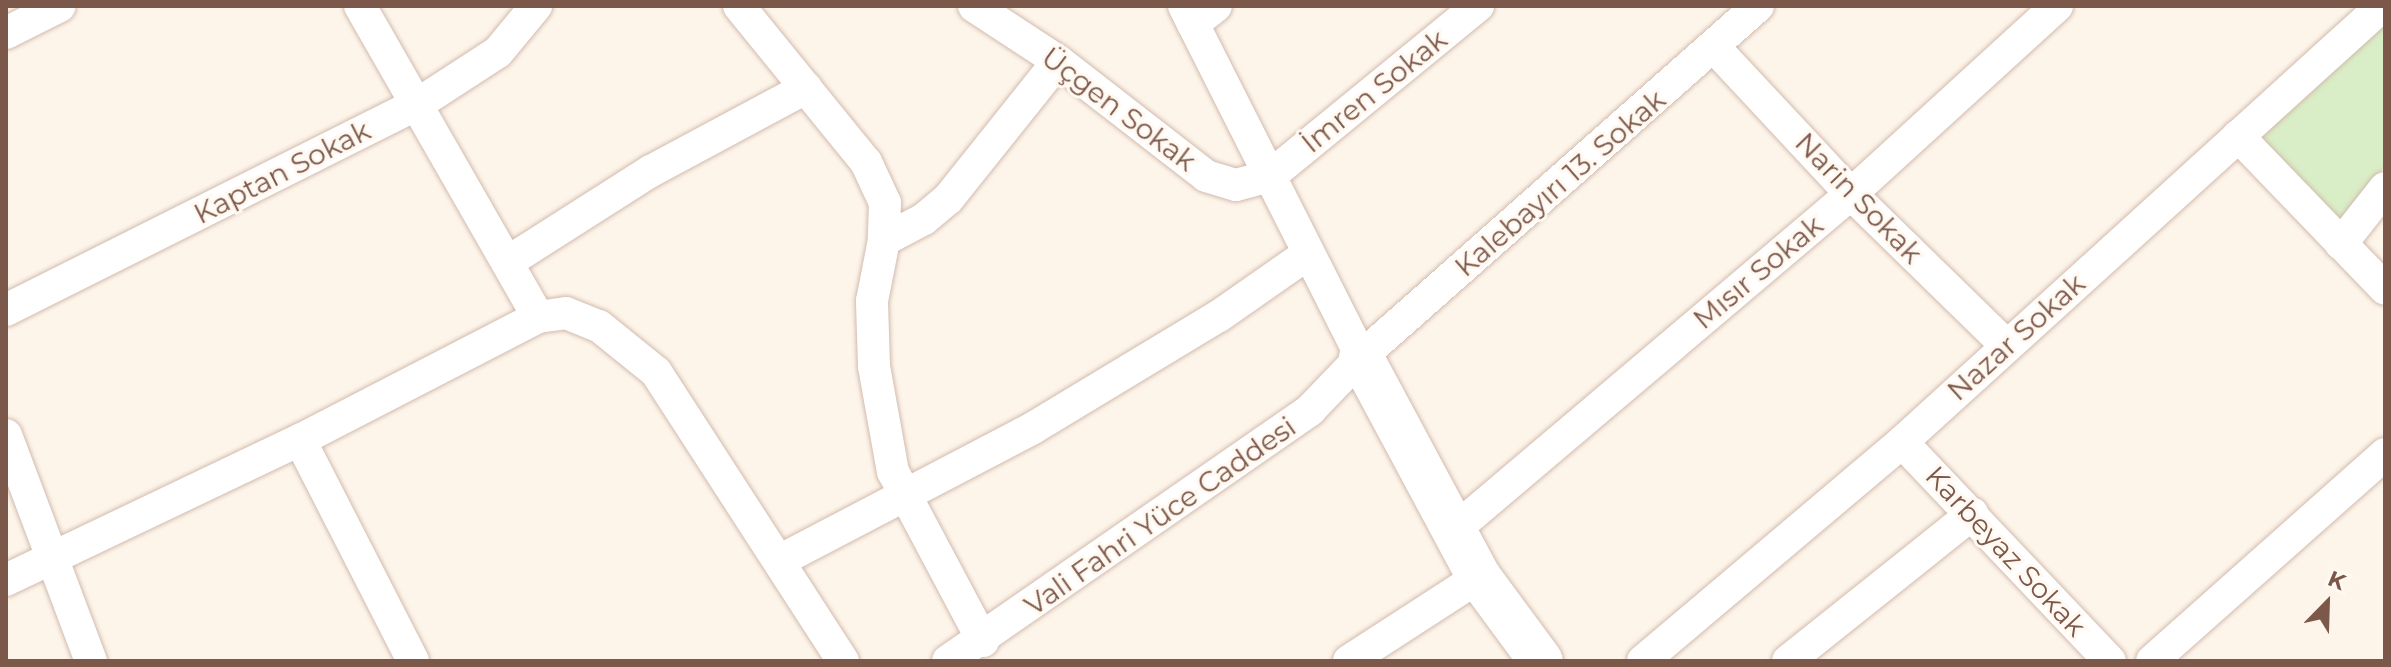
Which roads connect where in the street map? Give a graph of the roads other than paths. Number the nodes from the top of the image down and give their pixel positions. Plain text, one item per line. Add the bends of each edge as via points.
1 (60, 6) edge
2 (360, 6) edge
3 (536, 6) edge
4 (739, 6) edge
5 (974, 6) edge
6 (1478, 6) edge
7 (1758, 6) edge
8 (2057, 6) edge
9 (2382, 6) edge
10 (1197, 12) edge
11 (6, 33) edge
12 (1715, 48) junction
13 (1058, 61) junction
14 (806, 88) junction
15 (418, 104) junction
16 (2238, 136) junction
17 (1270, 176) junction
18 (2385, 188) edge
19 (1851, 194) junction
20 (884, 240) junction
21 (2341, 244) junction
22 (1306, 255) junction
23 (508, 262) junction
24 (2385, 289) edge
25 (6, 310) edge
26 (538, 317) junction
27 (2006, 345) junction
28 (1361, 357) junction
29 (6, 435) edge
30 (300, 440) junction
31 (1902, 442) junction
32 (2385, 454) edge
33 (903, 494) junction
34 (1972, 514) junction
35 (1453, 531) junction
36 (50, 556) junction
37 (779, 561) junction
38 (1479, 577) junction
39 (6, 580) edge
40 (983, 641) junction
41 (91, 661) edge
42 (413, 661) edge
43 (843, 661) edge
44 (948, 661) edge
45 (1349, 661) edge
46 (1541, 661) edge
47 (1643, 661) edge
48 (1788, 661) edge
49 (2110, 661) edge
50 (2152, 661) edge

1 - 11 street
2 - 15 street
3 - 15 street, Kaptan Sokak via 498,52
4 - 14 street
5 - 13 street, Üçgen Sokak
6 - 17 street, İmren Sokak
7 - 12 street, Kalebayırı 13. Sokak
8 - 19 street, Mısır Sokak
9 - 16 street, Nazar Sokak
10 - 17 street
12 - 19 street, Narin Sokak
12 - 28 street, Kalebayırı 13. Sokak
13 - 17 street, Üçgen Sokak via 1206,176 1236,185
13 - 20 street via 948,199
14 - 20 street via 875,176 886,214
14 - 23 street via 651,171
15 - 23 street
15 - 25 street, Kaptan Sokak
16 - 21 street
16 - 27 street, Nazar Sokak
17 - 22 street
18 - 21 street
19 - 27 street, Narin Sokak
19 - 35 street, Mısır Sokak
20 - 33 street via 872,301 874,366 886,447
21 - 24 street
22 - 28 street
22 - 33 street via 1103,387
23 - 26 street
26 - 30 street
26 - 37 street via 554,312 580,316 640,355 673,395
27 - 31 street, Nazar Sokak
28 - 35 street
28 - 40 street, Vali Fahri Yüce Caddesi via 1310,410
29 - 36 street
30 - 36 street
30 - 42 street
31 - 34 street, Karbeyaz Sokak
31 - 47 street, Nazar Sokak
32 - 50 street
33 - 37 street
33 - 40 street
34 - 48 street
34 - 49 street, Karbeyaz Sokak
35 - 38 street
36 - 39 street
36 - 41 street
37 - 43 street
38 - 45 street
38 - 46 street
40 - 44 street, Vali Fahri Yüce Caddesi

